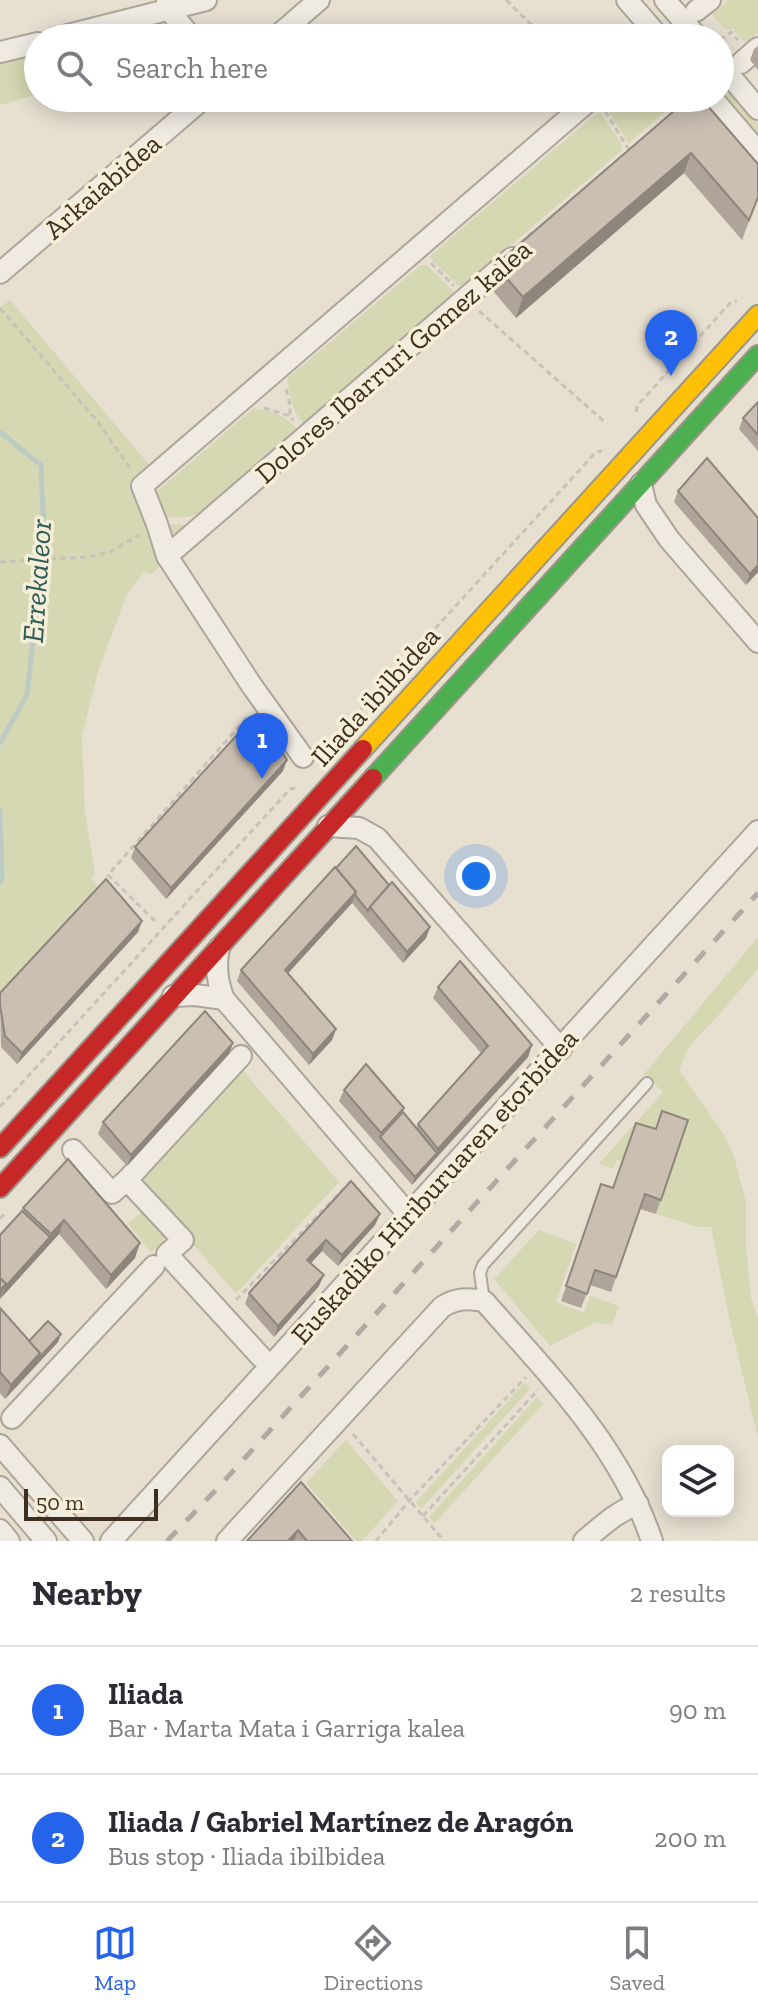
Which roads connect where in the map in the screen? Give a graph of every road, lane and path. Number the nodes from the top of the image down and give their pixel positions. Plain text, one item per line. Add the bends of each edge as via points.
1 (206, 0) edge
2 (319, 0) edge
3 (506, 0) edge
4 (627, 0) edge
5 (665, 0) edge
6 (168, 5) edge
7 (104, 24) edge
8 (182, 24) edge
9 (291, 24) edge
10 (531, 24) edge
11 (648, 24) edge
12 (686, 24) edge
13 (24, 46) edge
14 (758, 48) edge
15 (0, 52) edge
16 (734, 62) edge
17 (734, 70) edge
18 (758, 109) edge
19 (188, 112) edge
20 (589, 112) edge
21 (603, 112) edge
22 (724, 112) edge
23 (758, 152) edge
24 (633, 156) edge
25 (525, 247) edge
26 (417, 249) junction
27 (0, 273) edge
28 (465, 298) junction
29 (741, 301) dead end
30 (0, 308) edge
31 (758, 315) edge
32 (758, 355) edge
33 (279, 368) junction
34 (241, 401) junction
35 (290, 416) junction
36 (635, 419) dead end
37 (607, 424) dead end
38 (306, 435) junction
39 (607, 451) dead end
40 (641, 484) junction
41 (142, 486) junction
42 (157, 524) junction
43 (167, 556) junction
44 (0, 562) edge
45 (758, 642) edge
46 (262, 700) junction
47 (357, 725) dead end
48 (303, 757) dead end
49 (301, 786) dead end
50 (328, 826) junction
51 (758, 831) edge
52 (155, 921) dead end
53 (220, 946) junction
54 (173, 996) junction
55 (224, 999) junction
56 (561, 1049) junction
57 (241, 1056) dead end
58 (647, 1083) dead end
59 (0, 1107) edge
60 (0, 1148) edge
61 (73, 1150) dead end
62 (351, 1182) edge
63 (0, 1188) edge
64 (113, 1193) junction
65 (408, 1214) junction
66 (155, 1259) junction
67 (484, 1301) junction
68 (222, 1314) junction
69 (261, 1357) dead end
70 (526, 1377) dead end
71 (538, 1390) dead end
72 (12, 1418) dead end
73 (348, 1429) dead end
74 (0, 1445) edge
75 (0, 1487) edge
76 (409, 1501) junction
77 (638, 1504) junction
78 (423, 1516) junction
79 (0, 1530) edge
80 (9, 1541) edge
81 (46, 1541) edge
82 (83, 1541) edge
83 (111, 1541) edge
84 (227, 1541) edge
85 (376, 1541) edge
86 (444, 1541) edge
87 (584, 1541) edge
88 (652, 1541) edge

1 - 6 street
2 - 9 street
3 - 10 path
4 - 11 street
5 - 12 street
6 - 7 street
6 - 8 street
13 - 15 street
14 - 16 street
17 - 18 street
19 - 27 street, Arkaiabidea
20 - 26 street
21 - 24 path
22 - 23 street
25 - 28 street, Dolores Ibarruri Gomez kalea
26 - 28 path
26 - 33 street
28 - 37 path
28 - 38 street, Dolores Ibarruri Gomez kalea
29 - 36 path via 731,302 637,406
30 - 41 path via 98,422
31 - 60 street, Iliada ibilbidea
32 - 40 street, Iliada ibilbidea
33 - 34 street
33 - 35 path
34 - 35 path
34 - 41 street
35 - 38 path
38 - 43 street, Dolores Ibarruri Gomez kalea
39 - 47 path via 596,452 359,712
40 - 45 street via 646,505 669,539
40 - 50 street, Iliada ibilbidea
41 - 42 street
42 - 43 street
42 - 44 path via 110,552
43 - 46 street
46 - 48 street
46 - 52 path via 108,875
49 - 59 path via 290,789
50 - 53 street, Iliada ibilbidea
50 - 56 street via 359,828 377,838
51 - 56 street, Euskadiko Hiriburuaren etorbidea
53 - 54 street, Iliada ibilbidea
53 - 55 street via 217,971
54 - 55 street
54 - 63 street, Iliada ibilbidea
55 - 65 street
56 - 65 street, Euskadiko Hiriburuaren etorbidea
57 - 64 street
58 - 67 lane via 483,1265
61 - 64 street
62 - 68 path
64 - 66 street via 183,1240
65 - 83 street, Euskadiko Hiriburuaren etorbidea
66 - 68 street
66 - 72 street
67 - 77 street via 599,1437
67 - 84 street via 461,1299 442,1307
68 - 69 street
70 - 76 path
71 - 78 path
73 - 76 path
74 - 82 street
75 - 81 street
76 - 78 path
76 - 85 path
77 - 87 street via 611,1517
77 - 88 street
78 - 86 path
79 - 80 street

